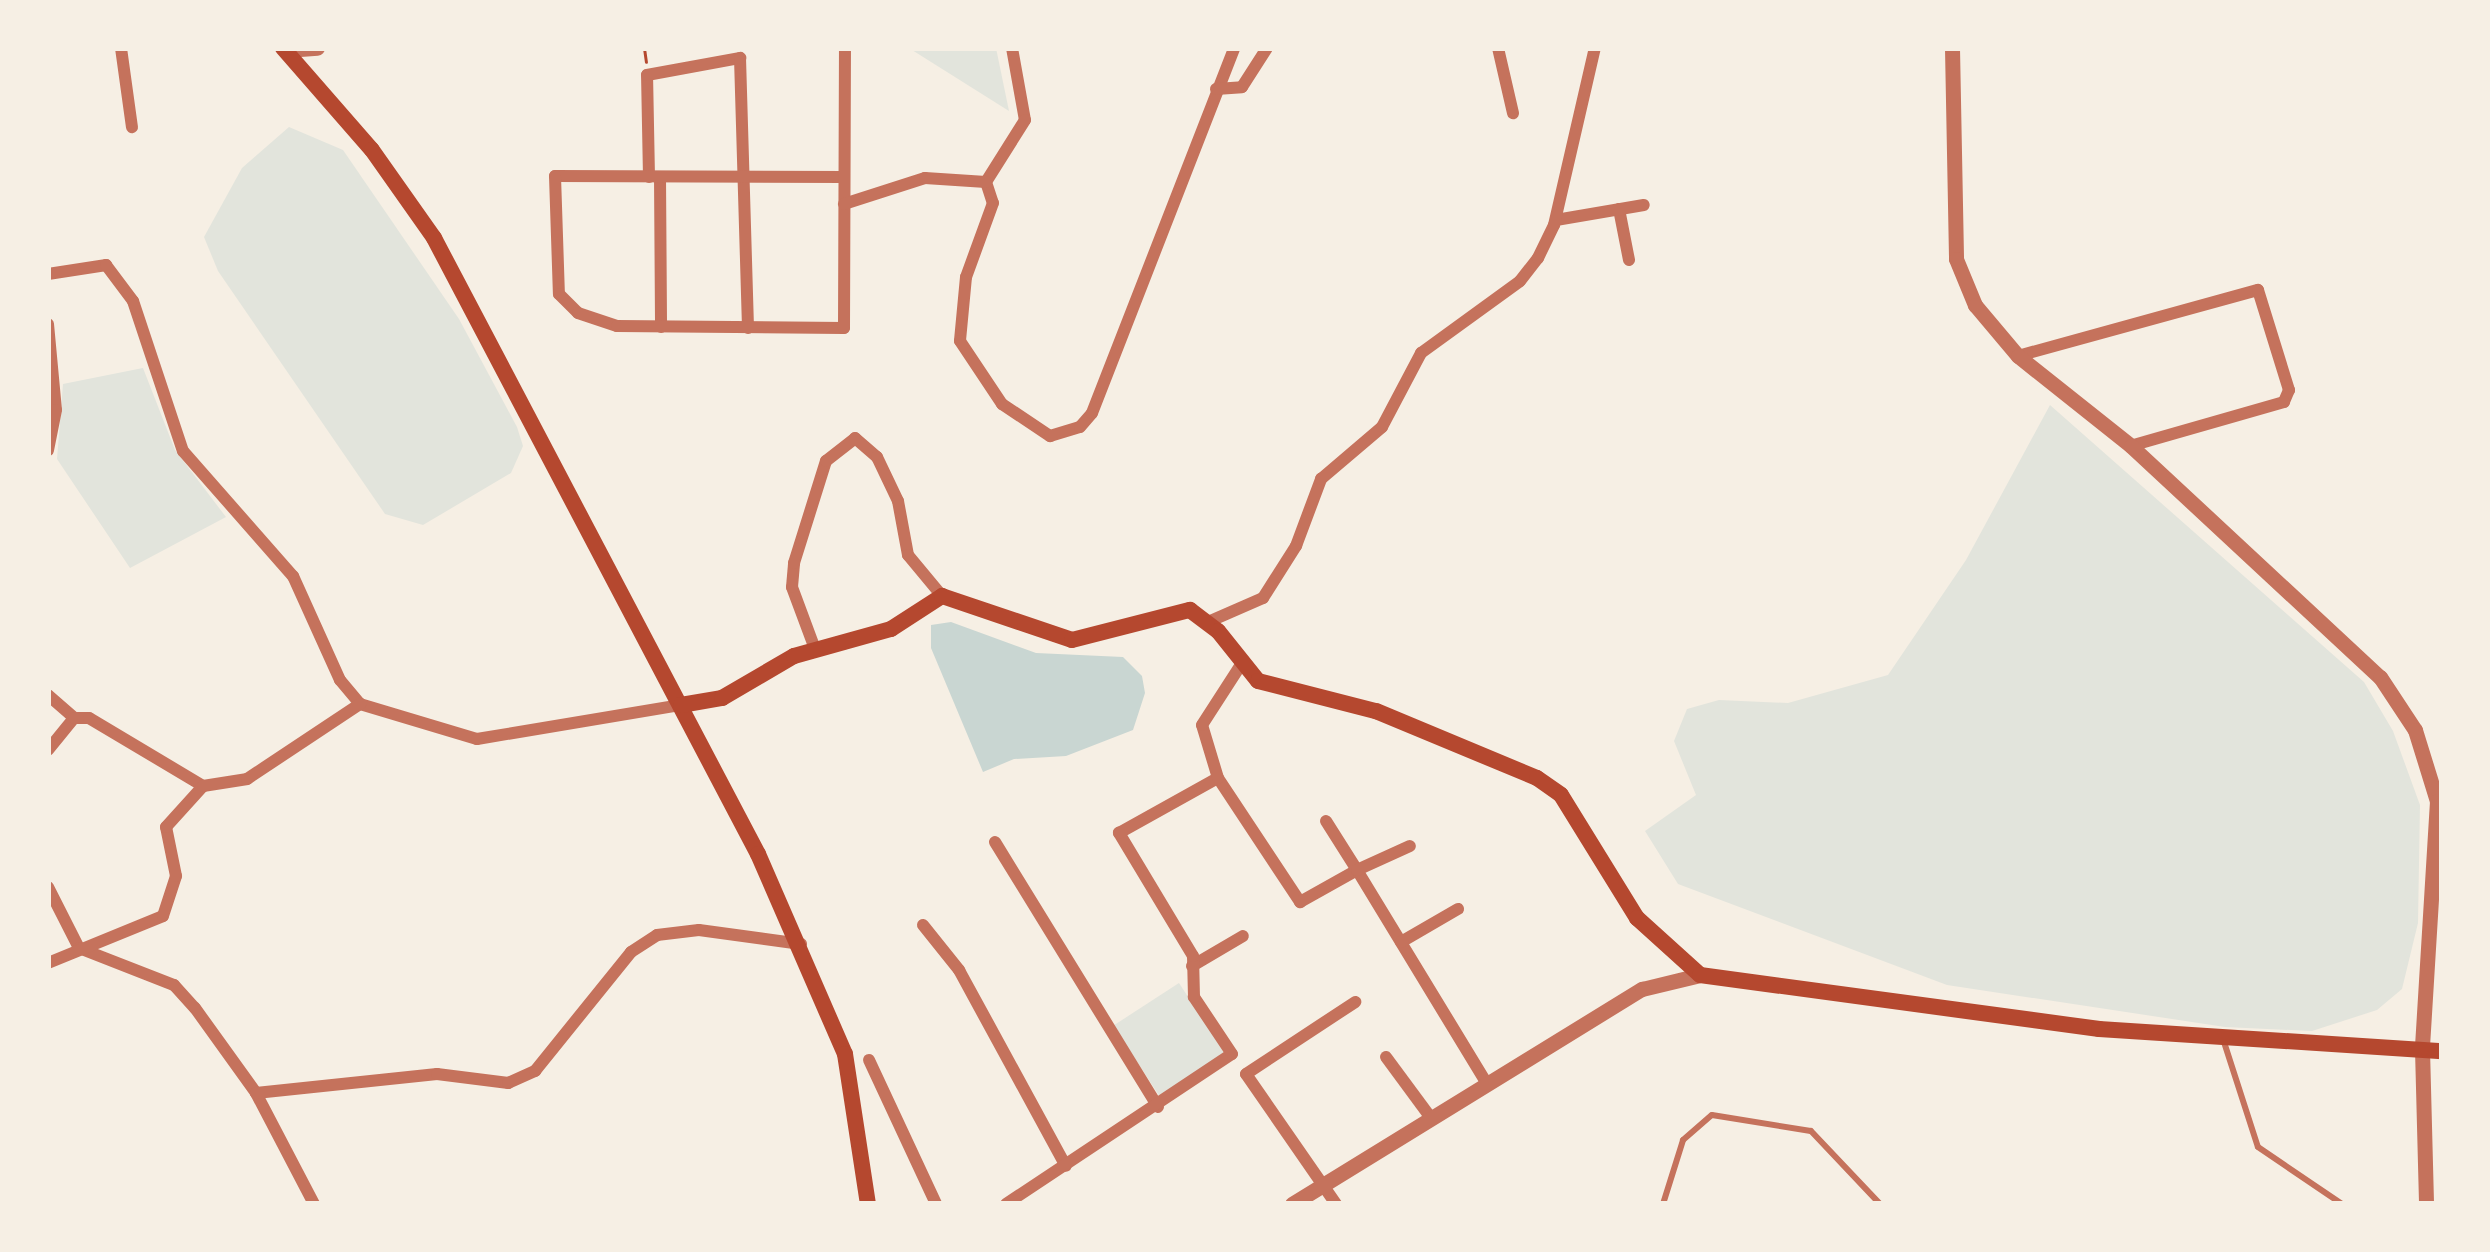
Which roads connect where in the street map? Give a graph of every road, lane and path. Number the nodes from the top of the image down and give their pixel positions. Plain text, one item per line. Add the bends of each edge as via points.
1 (121, 48) edge
2 (317, 48) edge
3 (845, 48) edge
4 (1012, 48) edge
5 (1234, 48) edge
6 (1267, 48) edge
7 (1498, 48) edge
8 (1595, 48) edge
9 (1952, 48) edge
10 (285, 49) edge
11 (1216, 89) junction
12 (1514, 113) dead end
13 (132, 128) dead end
14 (654, 177) junction
15 (743, 177) junction
16 (844, 177) junction
17 (986, 182) junction
18 (844, 203) junction
19 (1645, 205) dead end
20 (1619, 209) junction
21 (1556, 220) junction
22 (1629, 260) dead end
23 (48, 274) edge
24 (48, 324) edge
25 (661, 327) junction
26 (748, 328) junction
27 (2018, 356) junction
28 (2132, 446) junction
29 (48, 450) edge
30 (942, 596) junction
31 (1208, 622) junction
32 (815, 649) junction
33 (1240, 666) junction
34 (48, 695) edge
35 (360, 704) junction
36 (681, 705) junction
37 (74, 718) junction
38 (48, 750) edge
39 (1218, 778) junction
40 (203, 786) junction
41 (1326, 821) dead end
42 (995, 842) dead end
43 (1410, 846) dead end
44 (1357, 870) junction
45 (48, 887) edge
46 (1458, 909) dead end
47 (923, 925) dead end
48 (1243, 936) dead end
49 (1401, 942) junction
50 (802, 944) junction
51 (79, 948) junction
52 (48, 963) edge
53 (1192, 966) junction
54 (1700, 975) junction
55 (2434, 999) edge
56 (1355, 1002) dead end
57 (2224, 1040) junction
58 (2422, 1049) junction
59 (2442, 1051) edge
60 (1386, 1057) dead end
61 (869, 1060) dead end
62 (1487, 1084) junction
63 (256, 1093) junction
64 (1159, 1107) junction
65 (1431, 1118) junction
66 (1066, 1166) junction
67 (1324, 1184) junction
68 (314, 1204) edge
69 (868, 1204) edge
70 (936, 1204) edge
71 (1006, 1204) edge
72 (1292, 1204) edge
73 (1336, 1204) edge
74 (1663, 1204) edge
75 (1880, 1204) edge
76 (2342, 1204) edge
77 (2426, 1204) edge

1 - 13 street
2 - 10 street
3 - 16 street
4 - 17 street via 1025,120
5 - 11 street
6 - 11 street via 1242,87
7 - 12 street
8 - 21 street
9 - 27 street via 1956,260 1976,305
10 - 36 main road via 373,150 434,238
11 - 17 street via 1092,412 1067,434 1050,436 1019,422 959,341 966,277 993,203
14 - 15 street
14 - 15 street via 647,75 740,58
14 - 25 street
14 - 25 street via 556,176 559,294 595,321
15 - 16 street
15 - 26 street
16 - 18 street
17 - 18 street via 910,181
18 - 26 street via 844,328
19 - 20 street
20 - 21 street
20 - 22 street
21 - 31 street via 1520,281 1421,353 1382,428 1321,479 1296,546 1263,598
23 - 35 street via 106,265 133,301 183,451 293,576 340,680
24 - 29 street via 56,410
25 - 26 street
27 - 28 street
27 - 28 street via 2258,290 2289,390 2284,402
28 - 55 street via 2380,677 2415,730 2437,802
30 - 31 main road via 1072,640 1190,610
30 - 32 main road via 891,629
30 - 32 street via 908,555 877,457 855,438 826,461 794,563 792,587
31 - 33 main road
32 - 36 main road via 722,698
33 - 39 street via 1202,725
33 - 54 main road via 1258,681 1376,711 1537,778 1561,795 1637,918
34 - 37 street
35 - 36 street via 477,739
35 - 40 street via 247,778
36 - 50 main road
37 - 38 street
37 - 40 street via 98,721
39 - 44 street via 1300,902
39 - 53 street via 1119,833
40 - 51 street via 166,827 176,876 163,916
41 - 44 street
42 - 64 street
43 - 44 street
44 - 49 street
45 - 51 street
46 - 49 street
47 - 66 street via 959,970
48 - 53 street
49 - 62 street
50 - 63 street via 699,930 658,935 631,952 535,1071 508,1083 437,1074
50 - 69 main road via 845,1054
51 - 52 street
51 - 63 street via 174,985
53 - 64 street via 1194,997 1232,1054
54 - 57 main road
54 - 62 street via 1642,989
55 - 58 street
56 - 67 street via 1246,1074
57 - 58 main road
57 - 76 lane via 2258,1147
58 - 59 main road
58 - 77 street
60 - 65 street
61 - 70 street
62 - 65 street
63 - 68 street
64 - 66 street
65 - 67 street
66 - 71 street
67 - 72 street
67 - 73 street
74 - 75 lane via 1683,1140 1712,1115 1811,1131

